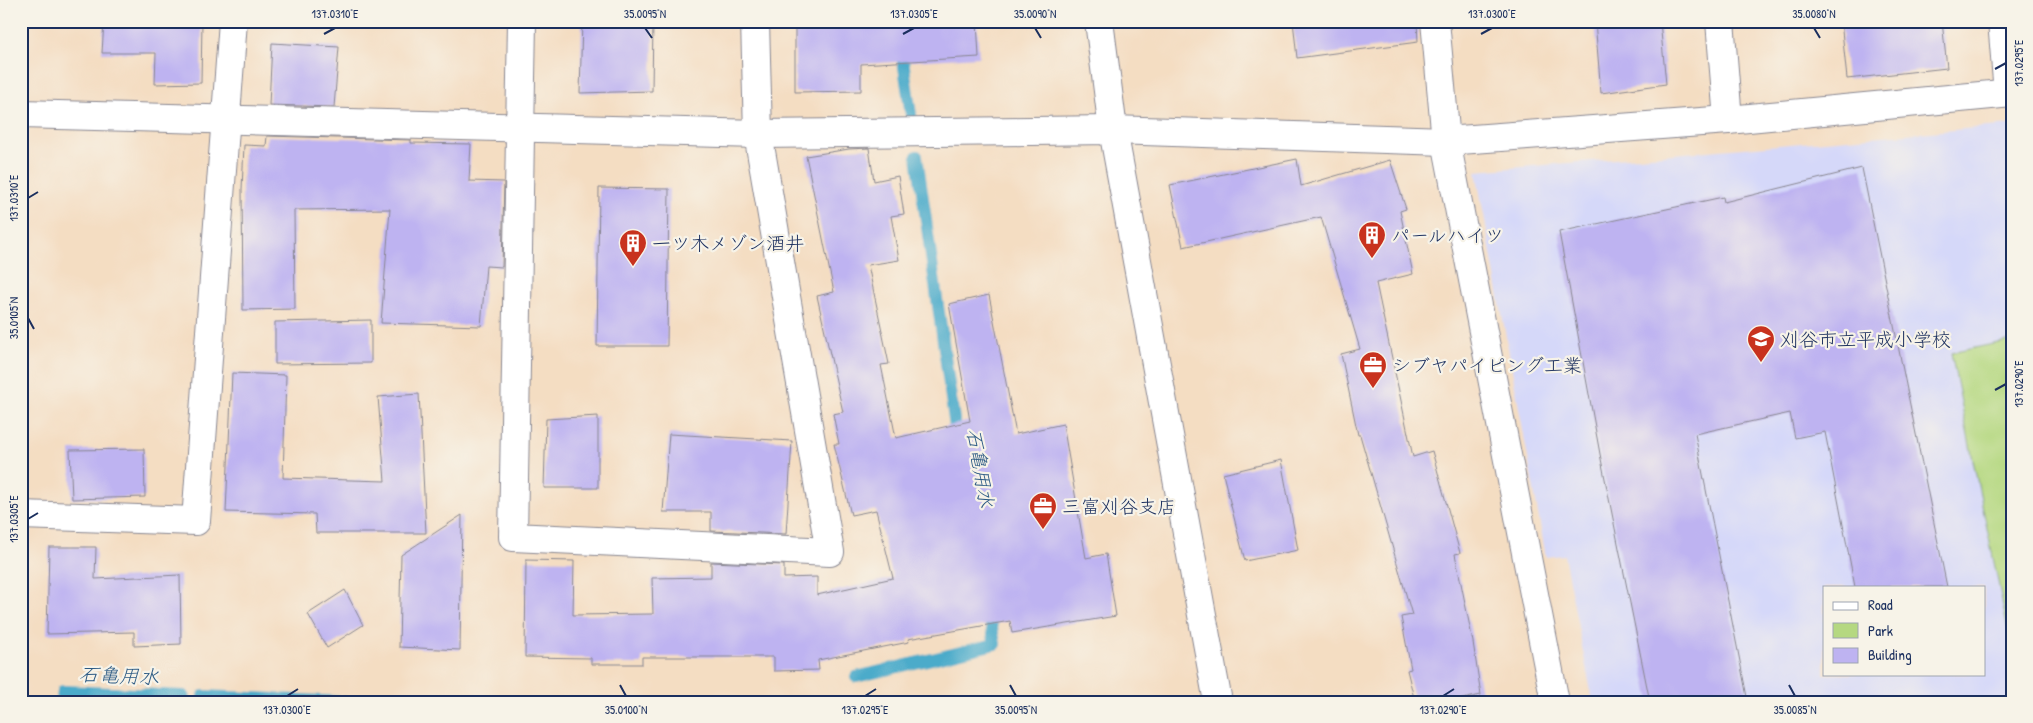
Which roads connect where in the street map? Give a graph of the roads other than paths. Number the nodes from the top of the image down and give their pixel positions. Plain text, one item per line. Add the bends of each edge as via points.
1 (233, 21) edge
2 (522, 21) edge
3 (755, 21) edge
4 (1099, 21) edge
5 (1435, 21) edge
6 (1720, 21) edge
7 (2002, 21) edge
8 (2010, 93) edge
9 (21, 114) edge
10 (225, 118) junction
11 (1728, 120) junction
12 (519, 126) junction
13 (1113, 130) junction
14 (758, 134) junction
15 (1446, 141) junction
16 (21, 515) edge
17 (1218, 702) edge
18 (1555, 702) edge

1 - 10 street
2 - 12 street
3 - 14 street
4 - 13 street
5 - 15 street
6 - 11 street
7 - 8 street
8 - 11 street
9 - 10 street
10 - 12 street
10 - 16 street via 196,521
11 - 15 street
12 - 14 street
12 - 14 street via 513,537 830,552
13 - 14 street
13 - 15 street
13 - 17 street
15 - 18 street

